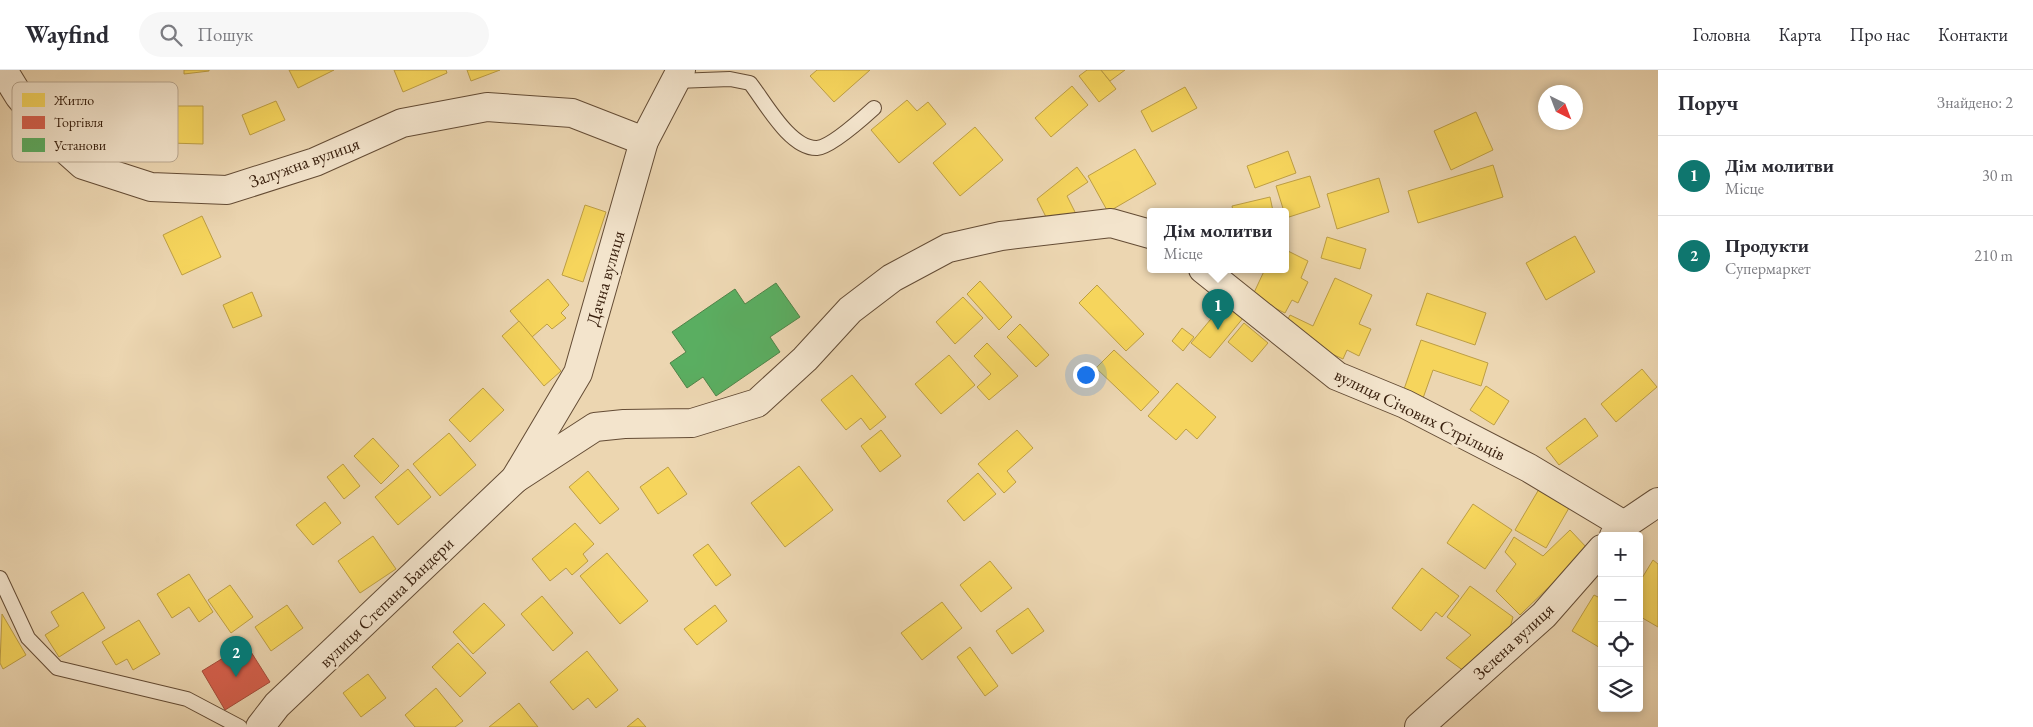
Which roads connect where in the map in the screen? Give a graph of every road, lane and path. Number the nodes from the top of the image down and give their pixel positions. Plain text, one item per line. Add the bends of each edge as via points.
1 (3, 70) edge
2 (678, 76) edge
3 (12, 85) edge
4 (874, 108) dead end
5 (644, 141) junction
6 (80, 162) edge
7 (1147, 233) edge
8 (1208, 273) edge
9 (515, 479) junction
10 (1658, 502) edge
11 (1619, 530) edge
12 (1598, 554) edge
13 (0, 578) edge
14 (240, 727) edge
15 (260, 727) edge
16 (1419, 727) edge

1 - 3 street, Залужна вулиця
2 - 4 lane via 750,83 786,133 804,146 819,148 845,134
2 - 5 street, Дачна вулиця
5 - 6 street, Залужна вулиця via 572,113 487,107 402,123 315,162 227,190 151,187
5 - 9 street, Дачна вулиця via 578,373
7 - 9 street via 1111,222 1001,236 948,248 892,278 850,310 805,359 757,403 692,423 595,427
8 - 11 street, вулиця Січових Стрільців via 1337,376 1405,404 1529,468
9 - 15 street, вулиця Степана Бандери via 277,705
10 - 11 street
12 - 16 street, Зелена вулиця via 1544,615
13 - 14 lane via 28,638 57,668 187,699

